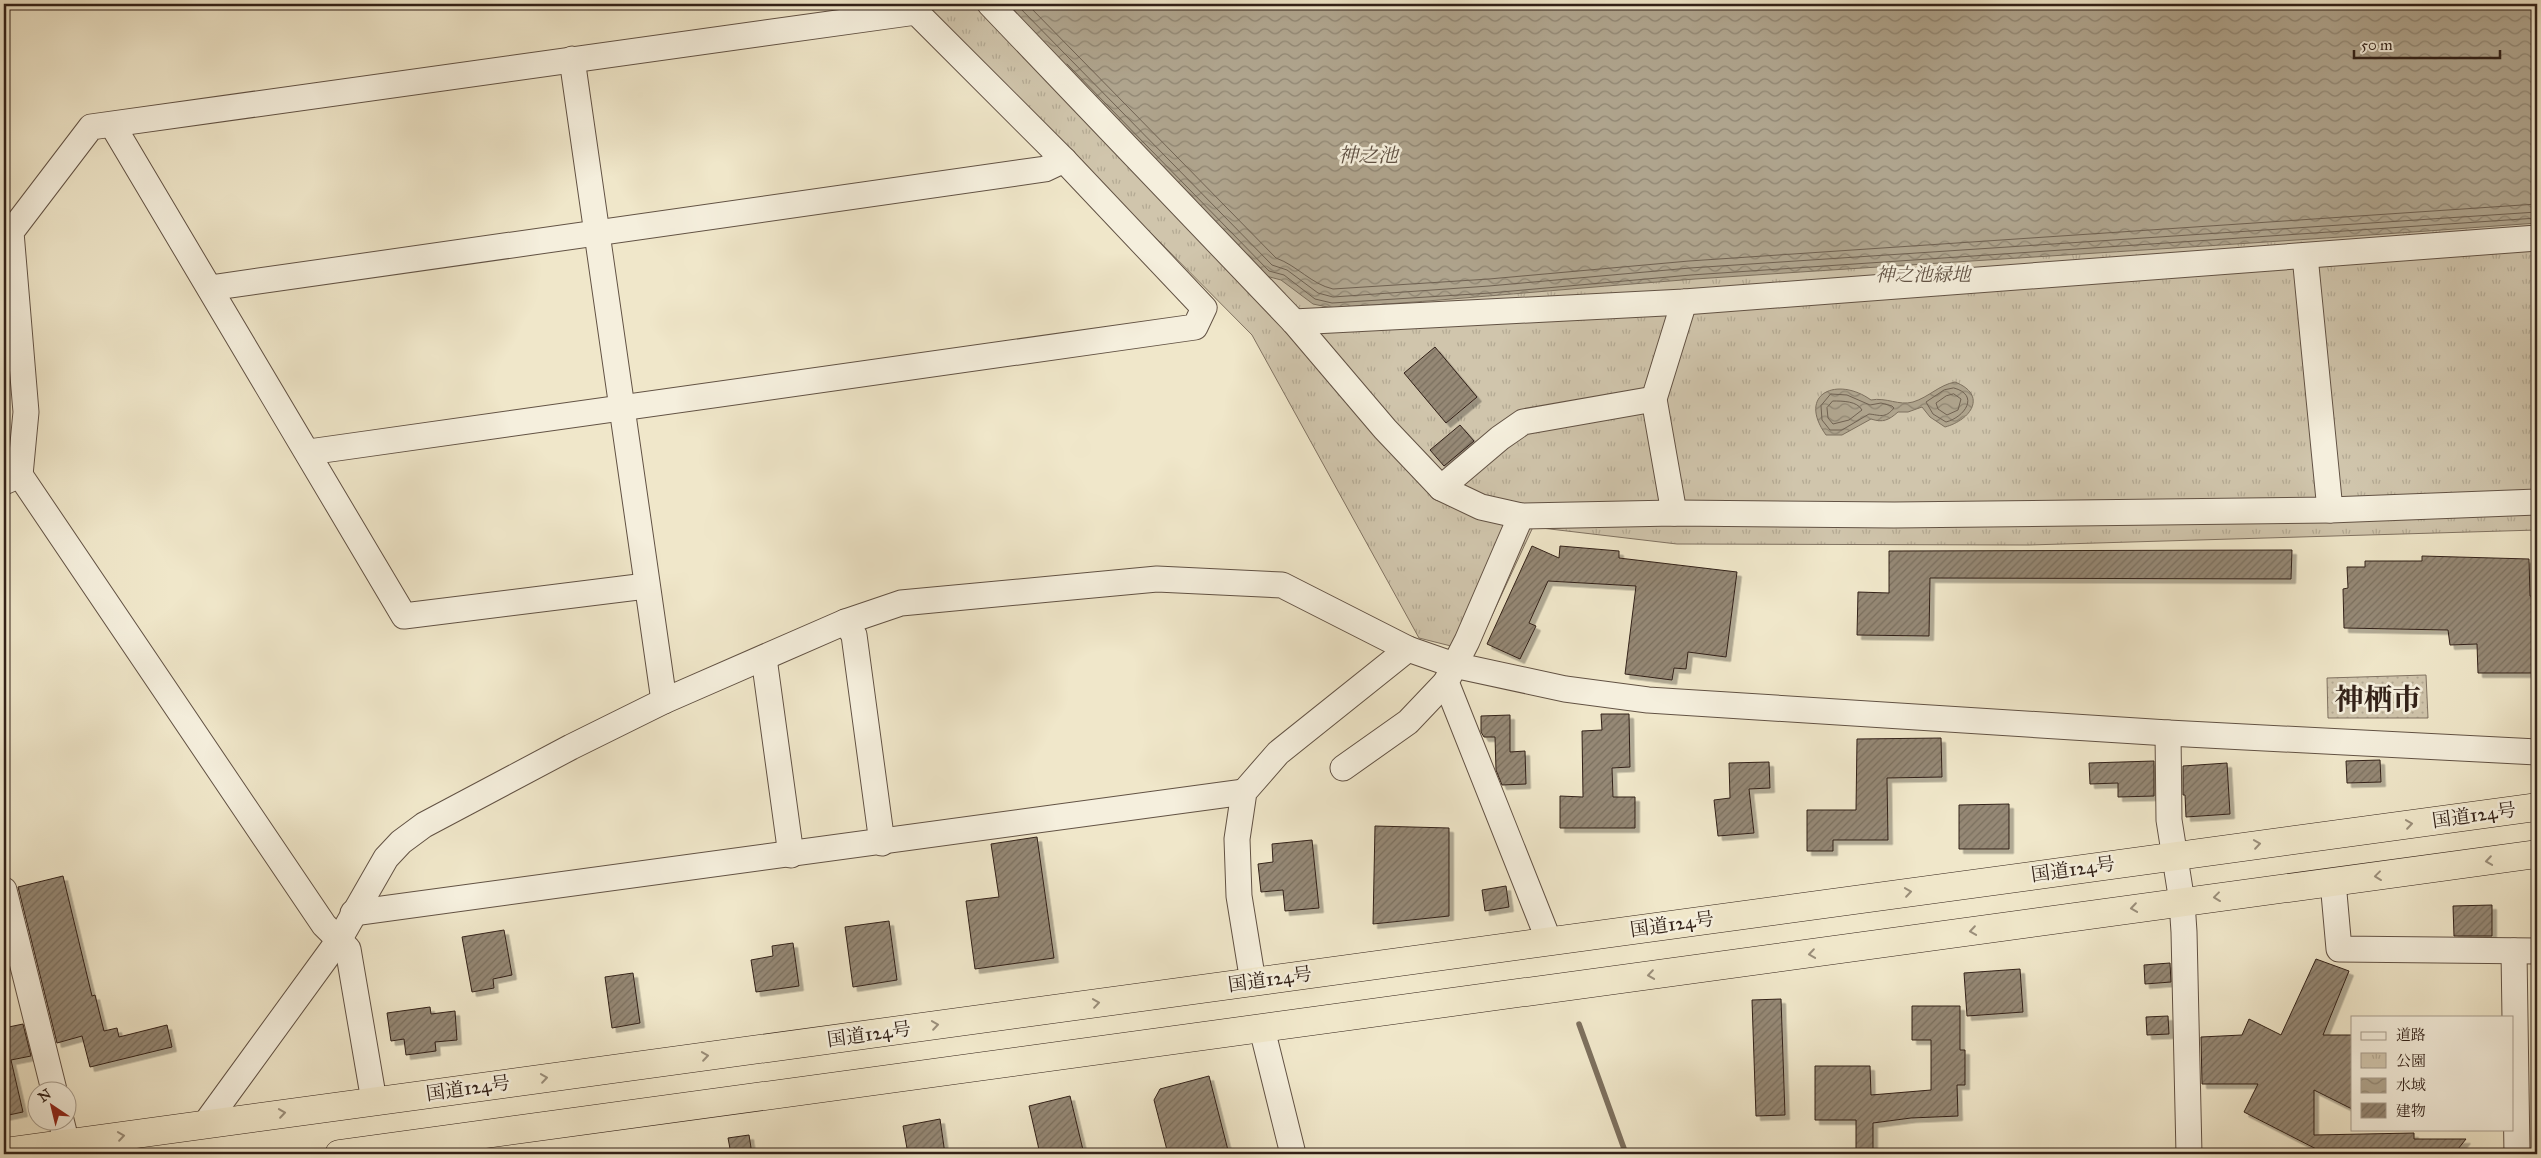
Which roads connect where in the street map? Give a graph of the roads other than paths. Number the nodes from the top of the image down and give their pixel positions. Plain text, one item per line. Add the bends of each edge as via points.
1 (990, 4) edge
2 (572, 59) junction
3 (113, 126) junction
4 (1064, 160) junction
5 (596, 234) junction
6 (2537, 238) edge
7 (2306, 256) junction
8 (210, 288) junction
9 (1684, 302) junction
10 (1294, 322) junction
11 (1654, 399) junction
12 (622, 408) junction
13 (308, 452) junction
14 (12, 479) edge
15 (1441, 488) junction
16 (2537, 502) edge
17 (2330, 510) junction
18 (1674, 513) junction
19 (1521, 516) junction
20 (646, 586) junction
21 (845, 622) junction
22 (1408, 649) junction
23 (764, 658) junction
24 (1450, 673) junction
25 (664, 701) junction
26 (2168, 733) junction
27 (2537, 752) edge
28 (1343, 768) dead end
29 (1244, 792) junction
30 (2537, 807) edge
31 (882, 843) junction
32 (2537, 854) edge
33 (791, 855) junction
34 (2174, 855) junction
35 (2333, 882) junction
36 (4, 890) edge
37 (2182, 902) junction
38 (353, 913) junction
39 (339, 940) junction
40 (1549, 941) junction
41 (2526, 951) edge
42 (1253, 982) junction
43 (1262, 1029) junction
44 (52, 1080) edge
45 (374, 1101) junction
46 (205, 1124) junction
47 (64, 1132) edge
48 (4, 1152) edge
49 (370, 1152) edge
50 (339, 1154) edge
51 (1293, 1154) edge
52 (2189, 1154) edge
53 (2518, 1154) edge

1 - 10 street
2 - 3 street
2 - 4 street via 916,12
2 - 5 street
3 - 8 street
3 - 14 street via 91,128 11,232 26,412
4 - 5 street via 1045,170
4 - 12 street via 1204,308 1195,327
5 - 8 street
5 - 12 street
6 - 7 street
7 - 9 street
7 - 17 street
8 - 13 street
9 - 10 street
9 - 11 street
10 - 15 street via 1385,429
11 - 15 street via 1523,422
11 - 18 street
12 - 13 street
12 - 20 street
13 - 20 street via 404,616
14 - 39 street via 324,925
15 - 19 street via 1481,507
16 - 17 street
17 - 18 street via 1894,515
18 - 19 street
19 - 24 street via 1468,641
20 - 25 street
21 - 22 street via 911,602 1156,579 1252,582 1282,585
21 - 23 street
21 - 31 street via 854,635
22 - 24 street
22 - 29 street via 1278,753
23 - 25 street
23 - 33 street
24 - 26 street via 1648,700
24 - 28 street via 1408,722
24 - 40 street
25 - 38 street via 571,746 424,825 386,858
26 - 27 street
26 - 34 street via 2169,820
29 - 31 street
29 - 42 street via 1237,839 1239,896
34 -> 30 highway, 国道124号
31 - 33 street
32 -> 35 highway
33 - 38 street
34 - 37 street
40 -> 34 highway, 国道124号
35 -> 37 highway
35 - 41 street via 2339,949
36 - 44 street
37 -> 43 highway
37 - 52 street
38 - 39 street
39 - 45 street via 348,949
39 - 46 street
40 - 42 highway, 国道124号
41 - 53 street
45 -> 42 highway, 国道124号
43 - 49 highway
43 - 51 street
46 -> 45 highway, 国道124号
47 -> 46 highway, 国道124号
47 - 48 highway, 国道124号
49 - 50 highway

